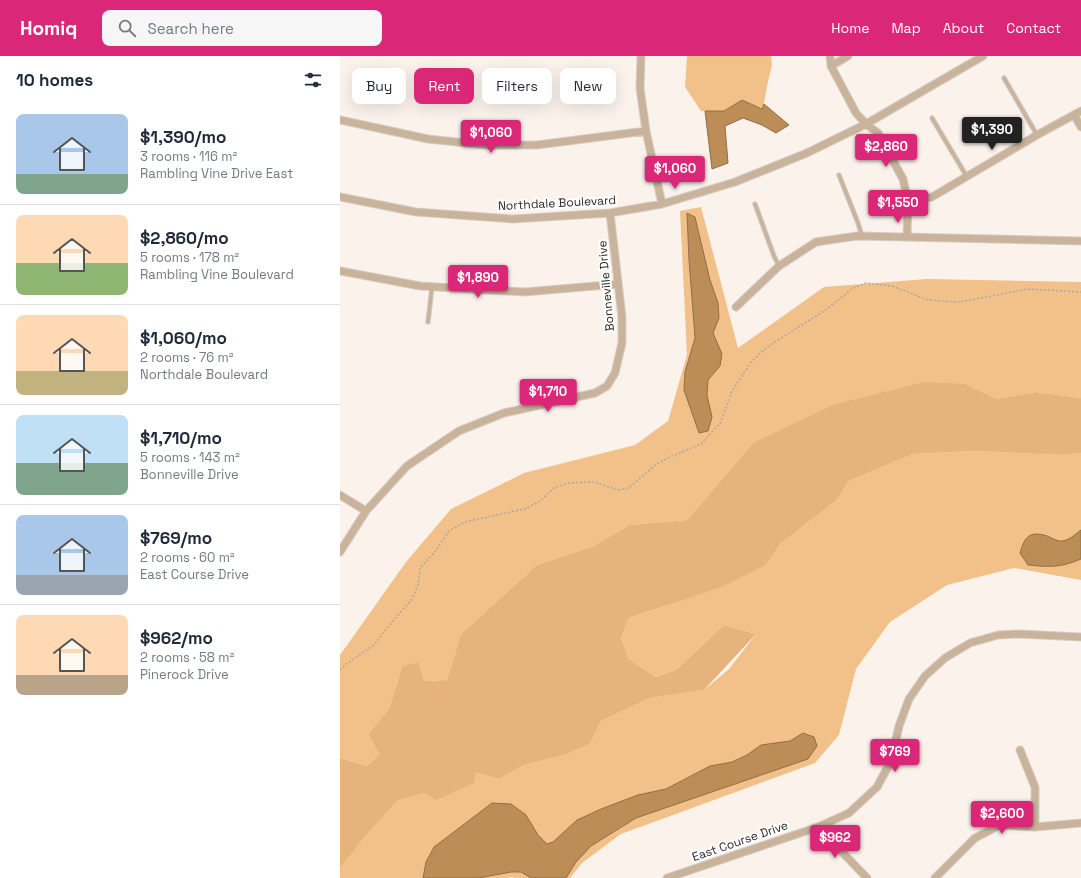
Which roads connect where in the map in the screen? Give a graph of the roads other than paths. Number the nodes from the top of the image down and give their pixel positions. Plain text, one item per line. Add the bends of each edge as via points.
1 (641, 56) edge
2 (830, 56) edge
3 (848, 56) edge
4 (983, 56) edge
5 (831, 66) junction
6 (1004, 78) dead end
7 (1081, 111) edge
8 (1074, 115) junction
9 (932, 118) dead end
10 (340, 120) edge
11 (866, 124) junction
12 (1081, 127) edge
13 (646, 131) junction
14 (1037, 135) junction
15 (839, 175) dead end
16 (967, 176) junction
17 (340, 197) edge
18 (908, 201) junction
19 (662, 204) junction
20 (755, 204) dead end
21 (610, 213) junction
22 (862, 236) junction
23 (907, 237) junction
24 (1081, 241) edge
25 (779, 266) junction
26 (340, 271) edge
27 (618, 284) junction
28 (432, 287) junction
29 (736, 307) dead end
30 (428, 322) dead end
31 (340, 494) edge
32 (366, 512) junction
33 (340, 552) edge
34 (1081, 637) edge
35 (1020, 750) dead end
36 (1081, 823) edge
37 (818, 827) junction
38 (1035, 827) junction
39 (667, 878) edge
40 (867, 878) edge
41 (935, 878) edge

1 - 13 street via 640,88
2 - 5 street
3 - 5 street
4 - 11 street, Northdale Boulevard
5 - 11 street via 856,113
6 - 14 lane
7 - 8 street
8 - 12 street
8 - 14 street
9 - 16 lane
10 - 13 street via 428,139 485,145 537,145
11 - 18 street via 878,133 903,179
11 - 19 street, Northdale Boulevard via 807,153 742,179
13 - 19 street
14 - 16 street
15 - 22 lane
16 - 18 street via 932,197
17 - 21 street, Northdale Boulevard via 416,212 513,219
18 - 23 street
19 - 21 street, Northdale Boulevard
20 - 25 lane
21 - 27 street, Bonneville Drive
22 - 23 street
22 - 25 street via 816,242
23 - 24 street
25 - 29 street
26 - 28 street
27 - 28 street via 525,292
27 - 32 street, Bonneville Drive via 622,344 616,373 607,386 595,392 504,413 459,431 407,466
28 - 30 lane
31 - 32 street
32 - 33 street, Bonneville Drive
34 - 37 street, East Course Drive via 998,635 970,643 945,658 925,676 909,698 891,761 877,787 849,813
35 - 38 street via 1035,787
36 - 38 street
37 - 39 street, East Course Drive
37 - 40 street
38 - 41 street via 1000,825 975,838

